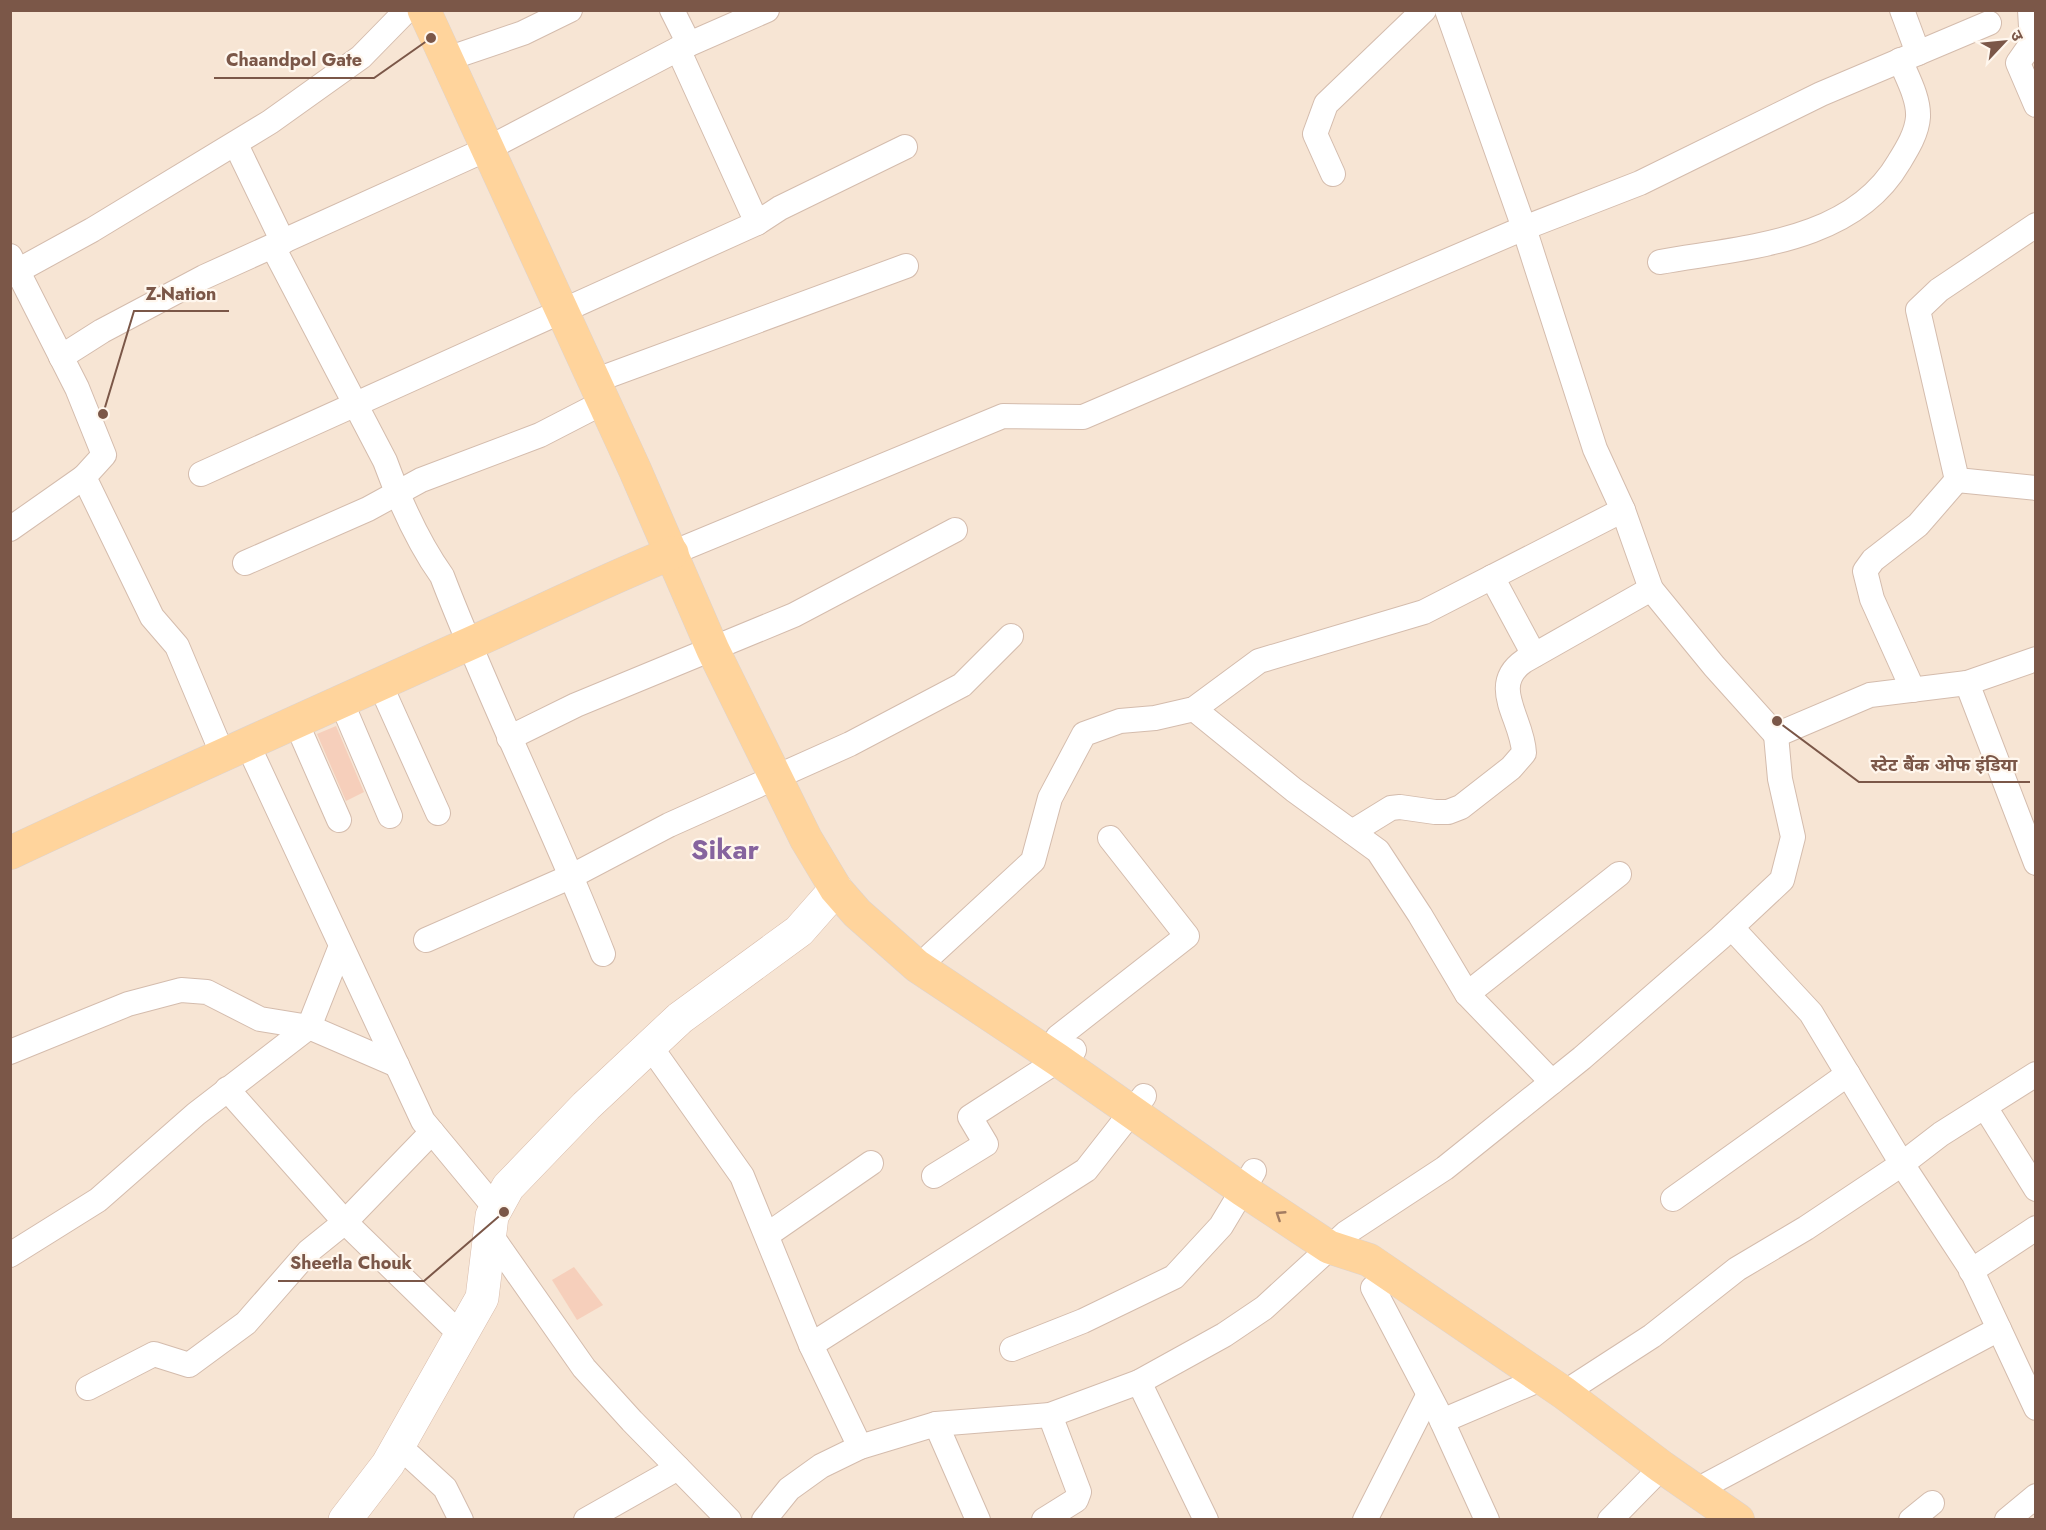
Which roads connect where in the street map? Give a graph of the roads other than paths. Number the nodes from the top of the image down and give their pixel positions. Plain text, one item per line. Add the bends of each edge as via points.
1 (407, 10) edge
2 (424, 10) edge
3 (570, 10) edge
4 (672, 10) edge
5 (767, 10) edge
6 (1424, 10) edge
7 (1447, 10) edge
8 (1902, 10) edge
9 (2030, 10) edge
10 (1989, 23) dead end
11 (683, 47) junction
12 (1909, 57) junction
13 (447, 59) junction
14 (2036, 105) edge
15 (905, 147) dead end
16 (487, 149) junction
17 (240, 153) dead end
18 (1333, 174) dead end
19 (757, 223) junction
20 (2036, 225) edge
21 (1524, 228) junction
22 (278, 245) junction
23 (1660, 262) dead end
24 (906, 266) dead end
25 (13, 267) edge
26 (560, 312) junction
27 (61, 357) junction
28 (599, 392) junction
29 (356, 404) junction
30 (201, 474) dead end
31 (84, 477) junction
32 (1957, 480) junction
33 (2036, 488) edge
34 (397, 494) junction
35 (1623, 510) junction
36 (10, 529) edge
37 (955, 530) dead end
38 (672, 553) junction
39 (245, 562) dead end
40 (1492, 577) junction
41 (1651, 589) junction
42 (1011, 636) dead end
43 (469, 644) junction
44 (713, 650) junction
45 (1534, 655) junction
46 (2036, 659) edge
47 (1968, 683) junction
48 (380, 684) junction
49 (1913, 690) junction
50 (341, 701) junction
51 (1194, 709) junction
52 (296, 722) junction
53 (1776, 735) junction
54 (509, 738) junction
55 (235, 748) junction
56 (777, 776) junction
57 (438, 813) dead end
58 (390, 816) dead end
59 (339, 820) dead end
60 (1352, 832) junction
61 (1110, 838) dead end
62 (10, 853) edge
63 (2036, 863) edge
64 (1619, 874) dead end
65 (572, 876) junction
66 (836, 889) junction
67 (1732, 928) junction
68 (879, 930) junction
69 (426, 940) dead end
70 (341, 946) junction
71 (603, 954) dead end
72 (931, 955) junction
73 (1467, 994) junction
74 (309, 1027) junction
75 (650, 1046) junction
76 (1063, 1049) junction
77 (10, 1052) edge
78 (397, 1065) junction
79 (1848, 1074) junction
80 (2036, 1074) edge
81 (1552, 1082) junction
82 (227, 1089) junction
83 (1138, 1104) junction
84 (1985, 1107) junction
85 (432, 1132) junction
86 (871, 1164) dead end
87 (1902, 1164) junction
88 (934, 1176) dead end
89 (1249, 1181) junction
90 (2036, 1190) edge
91 (1673, 1199) dead end
92 (345, 1222) junction
93 (493, 1222) junction
94 (2036, 1227) edge
95 (767, 1235) junction
96 (1338, 1240) junction
97 (10, 1255) edge
98 (1971, 1271) junction
99 (1371, 1274) junction
100 (1999, 1329) junction
101 (461, 1335) junction
102 (810, 1345) junction
103 (1012, 1349) dead end
104 (1139, 1382) junction
105 (1553, 1386) junction
106 (88, 1388) dead end
107 (1428, 1396) junction
108 (2033, 1398) edge
109 (1050, 1414) junction
110 (1442, 1421) junction
111 (936, 1424) junction
112 (398, 1445) junction
113 (860, 1447) junction
114 (1662, 1467) junction
115 (678, 1468) junction
116 (1695, 1491) junction
117 (2036, 1496) edge
118 (1932, 1503) dead end
119 (345, 1520) edge
120 (461, 1520) edge
121 (586, 1520) edge
122 (729, 1520) edge
123 (764, 1520) edge
124 (978, 1520) edge
125 (1044, 1520) edge
126 (1206, 1520) edge
127 (1365, 1520) edge
128 (1487, 1520) edge
129 (1610, 1520) edge
130 (1738, 1520) edge
131 (1911, 1520) edge
132 (2007, 1520) edge

1 - 25 street via 362,57 270,122 92,230
2 - 13 main road
3 - 13 street via 524,33
4 - 11 street
5 - 11 street
6 - 18 street via 1326,104 1315,134
7 - 21 street
8 - 12 street
9 - 14 street via 2032,43 2018,63
10 - 12 street
11 - 16 street
11 - 19 street
12 - 21 street via 1821,94 1640,183
12 - 23 street via 1918,115 1916,129 1889,181 1872,198 1843,216 1780,241
13 - 16 main road
15 - 19 street
16 - 22 street
16 - 26 main road
17 - 22 street
19 - 26 street
20 - 32 street via 1939,290 1918,310
21 - 35 street via 1595,449
21 - 38 street via 1083,417 1003,416
22 - 27 street via 204,277
22 - 29 street
24 - 28 street
25 - 27 street
26 - 28 main road
26 - 29 street
27 - 31 street via 104,455
28 - 34 street via 540,435 421,480
28 - 38 main road
29 - 30 street
29 - 34 street
31 - 36 street
31 - 55 street via 152,617 177,646
32 - 33 street
32 - 49 street via 1918,525 1873,560 1865,571 1872,599
34 - 39 street
34 - 43 street via 425,552 442,576
35 - 40 street
35 - 41 street
37 - 44 street via 847,590
38 - 43 main road
38 - 44 main road
40 - 45 street
40 - 51 street via 1424,612 1259,661
41 - 45 street
41 - 53 street
42 - 56 street via 962,686 850,744
43 - 48 main road
43 - 54 street
44 - 54 street via 576,705
44 - 56 main road
45 - 60 street via 1507,679 1506,688 1524,741 1524,753 1511,768 1461,807 1448,812 1391,808
46 - 47 street
47 - 49 street
47 - 63 street
48 - 50 main road
48 - 57 street
49 - 53 street via 1870,695
50 - 52 main road
50 - 58 street
51 - 60 street
51 - 72 street via 1120,722 1084,734 1050,798 1033,861
52 - 55 main road
52 - 59 street
53 - 67 street via 1792,837 1782,880
54 - 65 street
55 - 62 main road
55 - 70 street
56 - 65 street via 669,825
56 - 66 main road via 806,839
60 - 73 street via 1378,851
61 - 76 street via 1187,936
64 - 73 street
65 - 69 street
65 - 71 street
66 - 68 main road
66 - 75 street via 799,931 680,1018
67 - 79 street via 1811,1013
67 - 81 street
68 - 72 main road
68 - 76 main road via 917,966
70 - 74 street
70 - 78 street
72 - 76 main road
73 - 81 street
74 - 77 street via 260,1018 207,992 181,990 128,1004
74 - 78 street
74 - 82 street
75 - 93 street via 508,1187
75 - 95 street via 742,1176
76 - 83 main road
76 - 88 street via 970,1117 986,1144
78 - 85 street
79 - 87 street
79 - 91 street
80 - 84 street
81 - 96 street via 1445,1168
82 - 92 street
82 - 97 street via 98,1200
83 - 89 main road
83 - 102 street via 1086,1170
84 - 87 street
84 - 90 street
85 - 92 street
85 - 93 street
86 - 95 street
87 - 98 street
87 - 105 street via 1737,1269 1652,1336
89 - 96 main road
89 - 103 street via 1221,1226 1174,1277 1083,1321
92 - 101 street
92 - 106 street via 309,1251 246,1323 201,1359 189,1365 154,1353
93 - 101 street via 482,1298
93 - 115 street via 584,1368
94 - 98 street
95 - 102 street
96 - 99 main road
96 - 104 street via 1264,1308
98 - 100 street
99 - 105 main road
99 - 107 street
100 - 108 street
100 - 116 street
101 - 112 street
102 - 113 street
104 - 109 street
104 - 126 street
105 - 110 street
105 - 114 main road
107 - 110 street
107 - 127 street
109 - 111 street
109 - 125 street via 1079,1492 1076,1500
110 - 128 street
111 - 113 street
111 - 124 street
112 - 119 street
112 - 120 street via 446,1488
113 - 123 street via 797,1483
114 - 116 main road
114 - 129 street
115 - 121 street
115 - 122 street
116 - 130 main road
117 - 132 street
118 - 131 street

